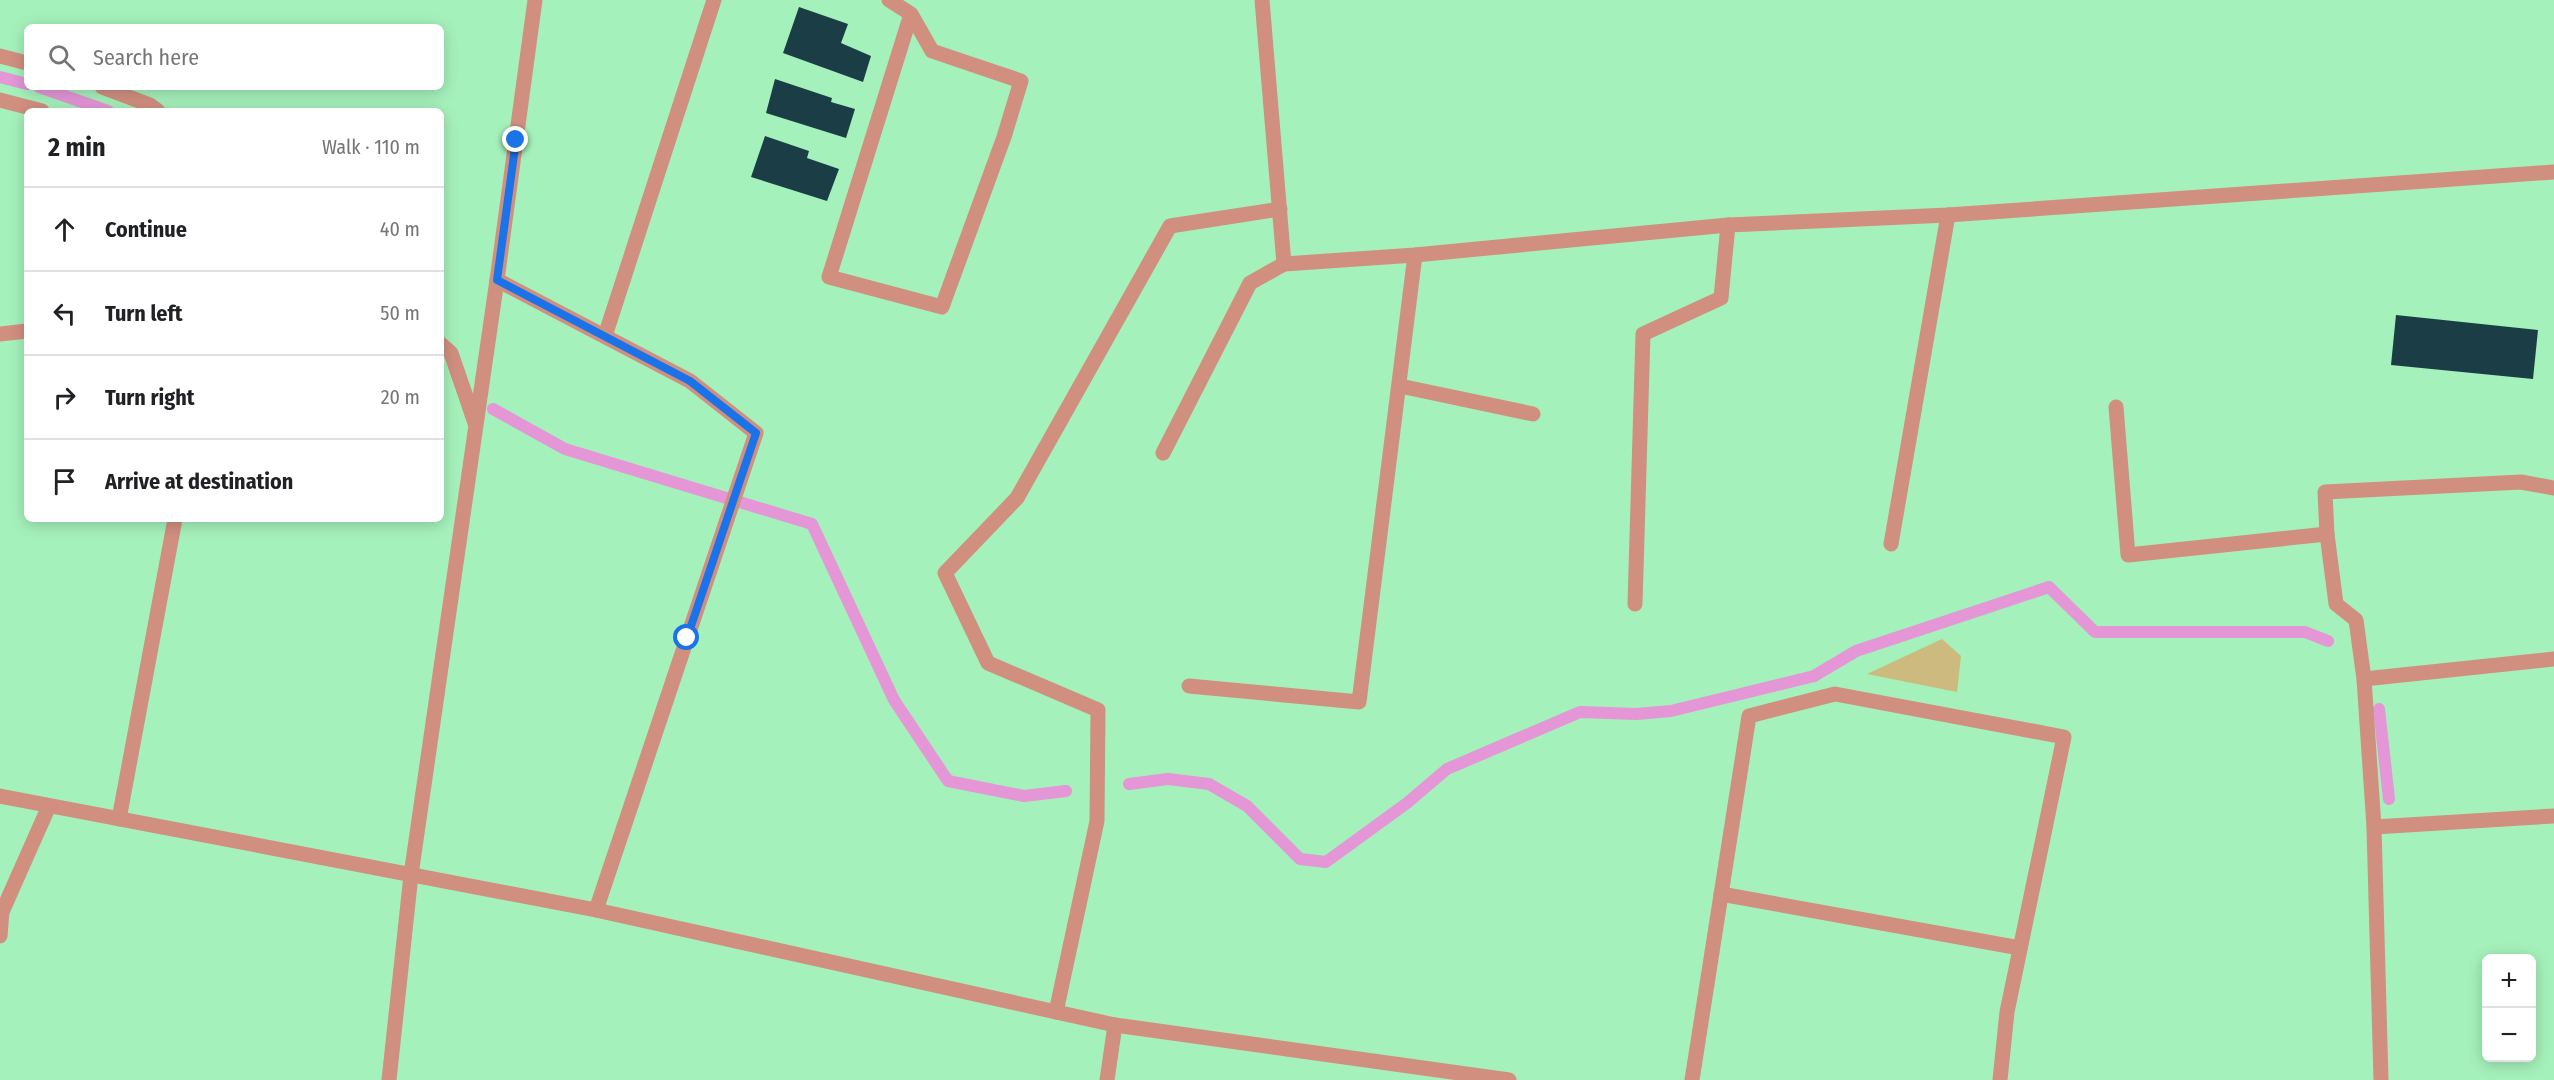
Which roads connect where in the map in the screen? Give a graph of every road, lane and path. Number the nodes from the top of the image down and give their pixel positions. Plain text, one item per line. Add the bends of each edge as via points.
1 (534, 0) edge
2 (714, 0) edge
3 (889, 0) edge
4 (1262, 0) edge
5 (911, 14) junction
6 (0, 56) edge
7 (24, 62) edge
8 (110, 90) edge
9 (0, 100) edge
10 (31, 108) edge
11 (154, 108) edge
12 (2554, 172) edge
13 (1280, 209) junction
14 (1948, 215) junction
15 (1728, 225) junction
16 (1415, 255) junction
17 (1284, 264) junction
18 (497, 280) junction
19 (24, 331) edge
20 (0, 334) edge
21 (605, 336) junction
22 (444, 351) edge
23 (1400, 386) junction
24 (2116, 407) dead end
25 (1533, 414) dead end
26 (475, 425) junction
27 (1163, 453) dead end
28 (2554, 488) edge
29 (175, 522) edge
30 (2327, 534) junction
31 (1891, 544) dead end
32 (1635, 604) dead end
33 (2554, 659) edge
34 (2364, 679) junction
35 (1189, 686) dead end
36 (0, 796) edge
37 (49, 806) junction
38 (2554, 816) edge
39 (119, 819) junction
40 (2374, 827) junction
41 (411, 875) junction
42 (1721, 894) junction
43 (596, 910) junction
44 (0, 936) edge
45 (2020, 948) junction
46 (1056, 1012) junction
47 (1115, 1025) junction
48 (389, 1080) edge
49 (1107, 1080) edge
50 (1509, 1080) edge
51 (1692, 1080) edge
52 (2000, 1080) edge
53 (2381, 1080) edge

1 - 18 street
2 - 21 street
3 - 5 street
4 - 13 street
5 - 5 street via 829,277 942,307 1004,137 1020,81 932,51
6 - 7 street
8 - 11 street
9 - 10 street
12 - 14 street
13 - 17 street
13 - 46 street via 1170,226 1017,498 945,573 988,663 1098,710 1097,821
14 - 15 street
14 - 31 street
15 - 16 street
15 - 32 street via 1721,298 1643,334
16 - 17 street
16 - 23 street
17 - 27 street via 1250,283
18 - 21 street
18 - 26 street
19 - 20 street
21 - 43 street via 690,381 756,433
22 - 26 street
23 - 25 street
23 - 35 street via 1359,702
24 - 30 street via 2128,555
26 - 41 street
28 - 30 street via 2521,482 2325,492
29 - 39 street
30 - 34 street via 2336,604 2356,620
33 - 34 street
34 - 40 street
36 - 37 street
37 - 39 street
37 - 44 street via 2,912
38 - 40 street
39 - 41 street
40 - 53 street
41 - 43 street
41 - 48 street
42 - 45 street
42 - 45 street via 1749,716 1836,694 2064,737
42 - 51 street
43 - 46 street
45 - 52 street via 2007,1012
46 - 47 street
47 - 49 street
47 - 50 street

